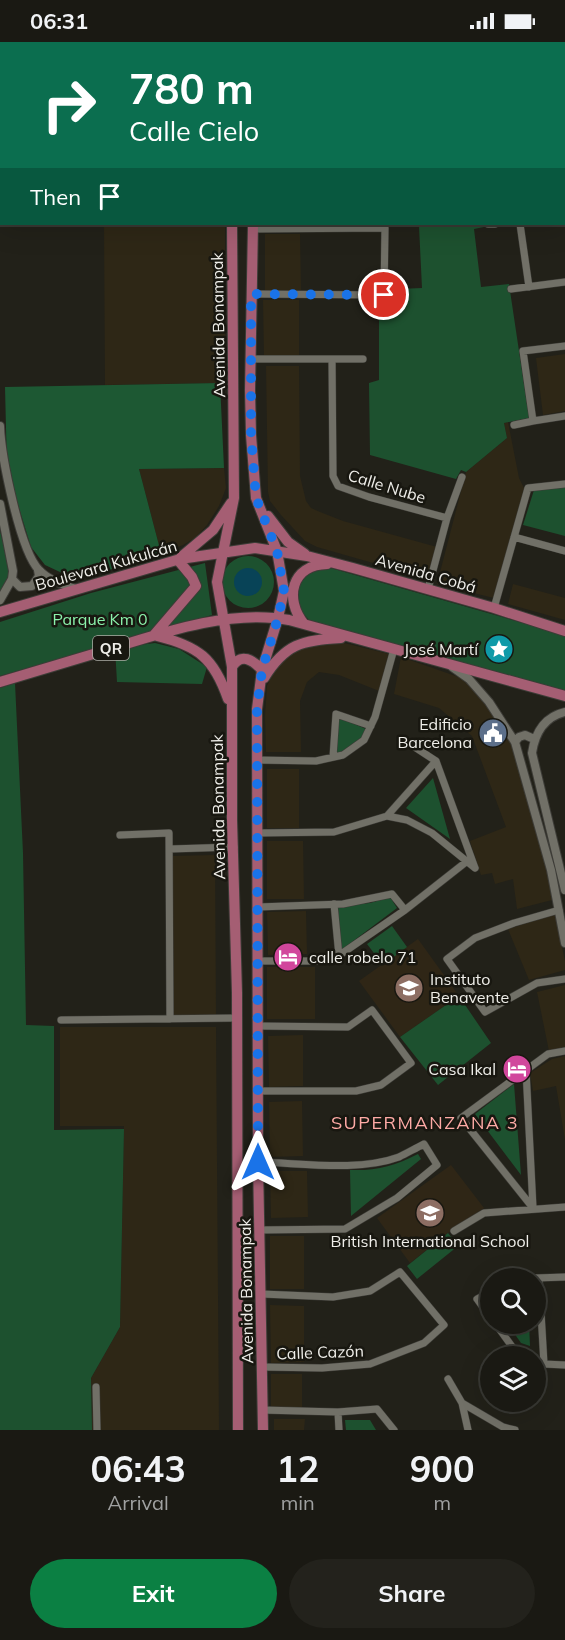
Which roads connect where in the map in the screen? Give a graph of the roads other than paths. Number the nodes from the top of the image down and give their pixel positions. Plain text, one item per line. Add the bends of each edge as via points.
1 (232, 225) edge
2 (520, 225) edge
3 (253, 226) edge
4 (565, 282) edge
5 (529, 287) junction
6 (511, 289) dead end
7 (251, 294) junction
8 (565, 346) edge
9 (251, 359) junction
10 (332, 359) junction
11 (363, 359) dead end
12 (250, 390) junction
13 (233, 391) junction
14 (565, 416) edge
15 (533, 420) junction
16 (513, 425) dead end
17 (0, 426) edge
18 (235, 435) junction
19 (251, 435) junction
20 (462, 477) dead end
21 (565, 484) edge
22 (234, 498) junction
23 (256, 498) junction
24 (0, 504) edge
25 (447, 518) junction
26 (514, 537) junction
27 (255, 548) junction
28 (240, 549) junction
29 (277, 551) junction
30 (565, 551) edge
31 (222, 552) junction
32 (307, 556) junction
33 (177, 560) junction
34 (344, 566) junction
35 (38, 570) junction
36 (281, 570) junction
37 (218, 571) junction
38 (12, 579) junction
39 (76, 589) junction
40 (428, 589) junction
41 (0, 600) edge
42 (219, 600) junction
43 (282, 600) junction
44 (494, 608) junction
45 (0, 612) edge
46 (259, 617) junction
47 (244, 618) junction
48 (278, 618) junction
49 (224, 620) junction
50 (304, 624) junction
51 (565, 631) edge
52 (154, 635) junction
53 (352, 638) junction
54 (394, 649) junction
55 (452, 666) junction
56 (232, 667) junction
57 (262, 670) junction
58 (0, 682) edge
59 (259, 686) junction
60 (565, 696) edge
61 (231, 709) junction
62 (565, 712) edge
63 (370, 726) junction
64 (534, 739) junction
65 (515, 742) junction
66 (413, 746) dead end
67 (333, 757) junction
68 (256, 760) junction
69 (436, 761) junction
70 (387, 816) junction
71 (258, 833) junction
72 (120, 835) dead end
73 (234, 847) junction
74 (170, 849) junction
75 (466, 862) junction
76 (565, 890) edge
77 (334, 904) junction
78 (258, 907) junction
79 (405, 910) junction
80 (559, 910) junction
81 (565, 943) edge
82 (339, 956) junction
83 (258, 961) junction
84 (565, 979) edge
85 (237, 1018) junction
86 (170, 1019) junction
87 (61, 1020) dead end
88 (258, 1026) junction
89 (565, 1051) edge
90 (526, 1070) junction
91 (258, 1091) junction
92 (258, 1162) junction
93 (565, 1207) edge
94 (532, 1208) junction
95 (260, 1230) junction
96 (454, 1231) dead end
97 (565, 1277) edge
98 (546, 1278) edge
99 (262, 1294) junction
100 (546, 1364) edge
101 (565, 1365) edge
102 (262, 1367) junction
103 (448, 1379) dead end
104 (96, 1386) dead end
105 (462, 1403) junction
106 (262, 1410) junction
107 (338, 1412) junction
108 (97, 1430) edge
109 (238, 1430) edge
110 (263, 1430) edge
111 (339, 1430) edge
112 (394, 1430) edge
113 (468, 1430) edge
114 (515, 1430) edge

1 - 13 main road, Avenida Bonampak
2 - 5 street
3 - 7 main road, Avenida Bonampak
3 - 7 street via 385,228 384,295
4 - 5 street
5 - 6 street
7 - 9 main road, Avenida Bonampak
8 - 15 street via 523,351
9 - 10 street
9 - 12 main road, Avenida Bonampak
10 - 11 street
10 - 25 street, Calle Nube via 333,477 338,486
12 - 13 main road via 241,398
12 - 19 main road, Avenida Bonampak
13 - 18 main road, Avenida Bonampak
14 - 15 street
15 - 16 street
17 - 35 street via 8,484 28,551
18 - 19 main road via 243,430
18 - 22 main road, Avenida Bonampak
19 - 23 main road, Avenida Bonampak
20 - 25 street
21 - 26 street via 528,488
22 - 31 main road, Avenida Bonampak
22 - 33 main road via 213,530
23 - 29 main road, Avenida Bonampak
23 - 32 main road via 288,542
24 - 38 street
25 - 40 street
26 - 30 street
26 - 44 street
27 - 28 main road
27 - 29 main road, Avenida Cobá
27 - 36 main road
28 - 31 main road, Boulevard Kukulcán
28 - 37 main road
29 - 32 main road, Avenida Cobá
29 - 36 main road, Avenida Bonampak
31 - 33 main road, Boulevard Kukulcán
31 - 37 main road, Avenida Bonampak
32 - 34 main road, Avenida Cobá
33 - 39 main road, Boulevard Kukulcán
33 - 52 main road via 196,586
34 - 40 main road, Avenida Cobá
34 - 50 main road via 314,566 297,580 293,602
35 - 38 street via 39,576 32,586 20,587
35 - 39 street
36 - 43 main road, Avenida Bonampak
37 - 42 main road, Avenida Bonampak
38 - 41 street
39 - 45 main road, Boulevard Kukulcán
40 - 44 main road, Avenida Cobá
42 - 47 main road
42 - 49 main road, Avenida Bonampak
43 - 46 main road
43 - 48 main road, Avenida Bonampak
44 - 51 main road, Avenida Cobá
46 - 47 main road
46 - 48 main road
47 - 49 main road
48 - 50 main road
48 - 57 main road, Avenida Bonampak
49 - 52 main road, QR
49 - 56 main road, Avenida Bonampak
50 - 53 main road
52 - 58 main road, QR
52 - 61 main road via 188,646 212,663
53 - 54 main road
53 - 59 main road via 297,645 276,659
54 - 55 main road
54 - 63 street
55 - 60 main road
55 - 65 street via 489,702
56 - 57 main road via 245,658
56 - 61 main road, Avenida Bonampak
57 - 59 main road, Avenida Bonampak
59 - 68 main road, Avenida Bonampak
61 - 73 main road, Avenida Bonampak
62 - 64 street via 550,718
63 - 67 street via 364,740 343,755
63 - 67 street via 336,714
64 - 65 street via 525,735
64 - 76 street via 536,774
65 - 80 street
66 - 69 street
67 - 68 street via 316,761
68 - 71 main road, Avenida Bonampak
69 - 70 street
69 - 75 street via 475,868
70 - 71 street via 334,832
70 - 75 street via 407,820 432,833
71 - 78 main road, Avenida Bonampak
72 - 74 street via 169,833
73 - 74 street
73 - 85 main road, Avenida Bonampak
74 - 86 street
75 - 79 street
77 - 78 street
77 - 79 street via 392,894
77 - 82 street
78 - 83 main road, Avenida Bonampak
79 - 82 street
80 - 81 street
80 - 84 street via 475,938 447,959 485,1012 537,983
82 - 83 street via 331,961
83 - 88 main road, Avenida Bonampak
85 - 86 street
85 - 109 main road, Avenida Bonampak
86 - 87 street
88 - 91 main road, Avenida Bonampak
88 - 91 street via 348,1027 372,1010 411,1064 381,1085 356,1091
89 - 90 street via 548,1054
90 - 94 street
90 - 94 street via 461,1118
91 - 92 main road, Avenida Bonampak
92 - 95 main road, Avenida Bonampak
92 - 95 street via 370,1164 399,1157 424,1144 437,1165 397,1198 345,1229
93 - 94 street
94 - 96 street via 484,1213
95 - 99 main road, Avenida Bonampak
97 - 98 street
99 - 102 main road, Avenida Bonampak
99 - 102 street, Calle Cazón via 333,1297 370,1291 400,1272 444,1325 424,1343 370,1364
100 - 101 street
102 - 106 main road, Avenida Bonampak
103 - 105 street
104 - 108 street
105 - 113 street
105 - 114 street
106 - 107 street
106 - 110 main road, Avenida Bonampak
107 - 111 street
107 - 112 street via 377,1409

